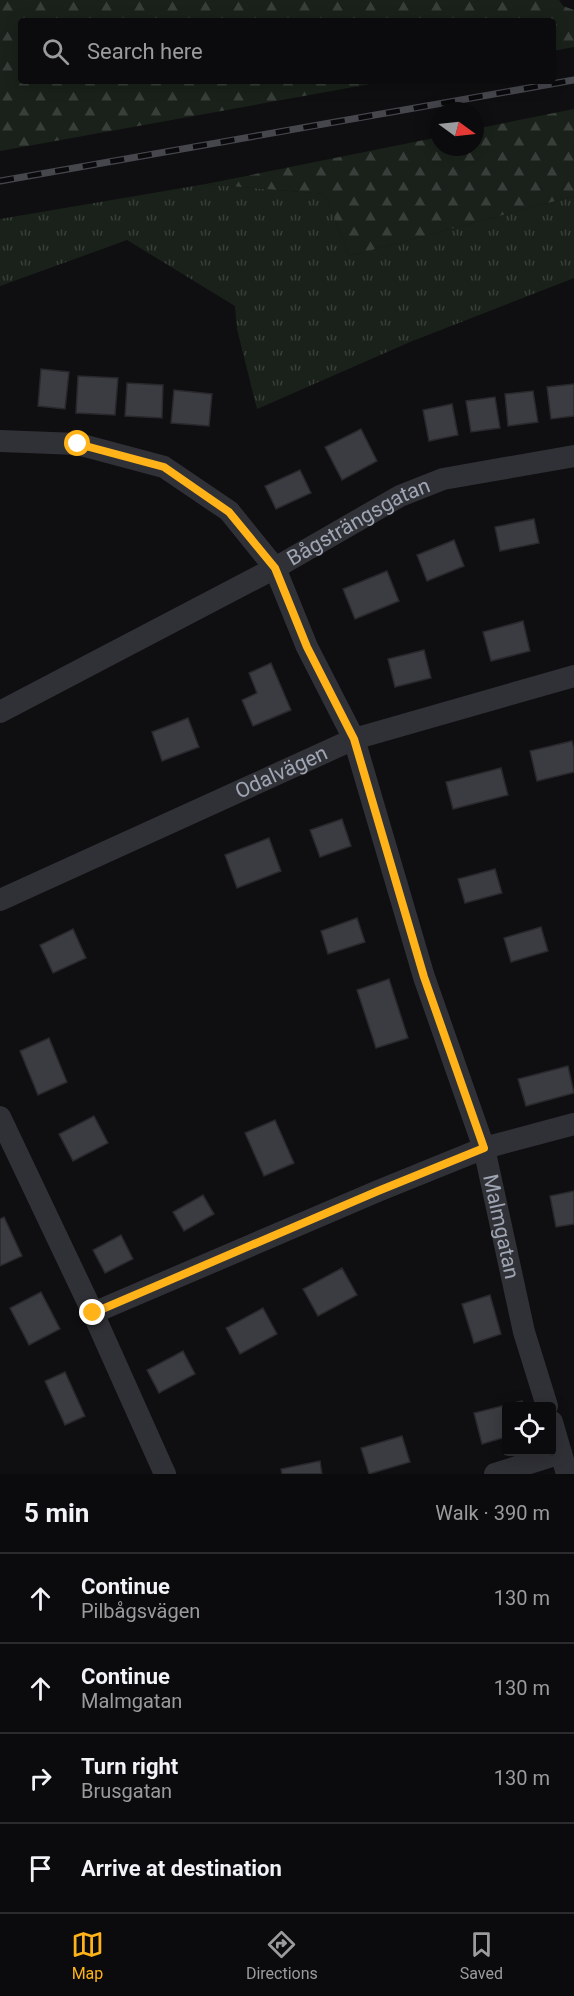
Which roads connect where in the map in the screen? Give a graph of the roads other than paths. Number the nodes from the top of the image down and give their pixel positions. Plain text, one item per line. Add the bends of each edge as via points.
1 (0, 441) edge
2 (574, 456) edge
3 (275, 568) junction
4 (574, 676) edge
5 (0, 712) edge
6 (354, 739) junction
7 (0, 900) edge
8 (0, 1117) edge
9 (574, 1124) edge
10 (484, 1148) junction
11 (93, 1313) junction
12 (545, 1402) edge
13 (556, 1436) edge
14 (564, 1463) edge
15 (165, 1474) edge
16 (495, 1474) edge

1 - 3 street, Malmgatan via 78,444 164,467 229,512
2 - 3 street, Bågsträngsgatan via 443,479 400,496
3 - 5 street, Bågsträngsgatan
3 - 6 street, Malmgatan via 307,647
4 - 6 street, Odalvägen
6 - 7 street, Odalvägen
6 - 10 street, Malmgatan via 424,977
8 - 11 street
9 - 10 street
10 - 11 street
10 - 12 street, Malmgatan via 524,1332
11 - 15 street
13 - 14 street
14 - 16 street

